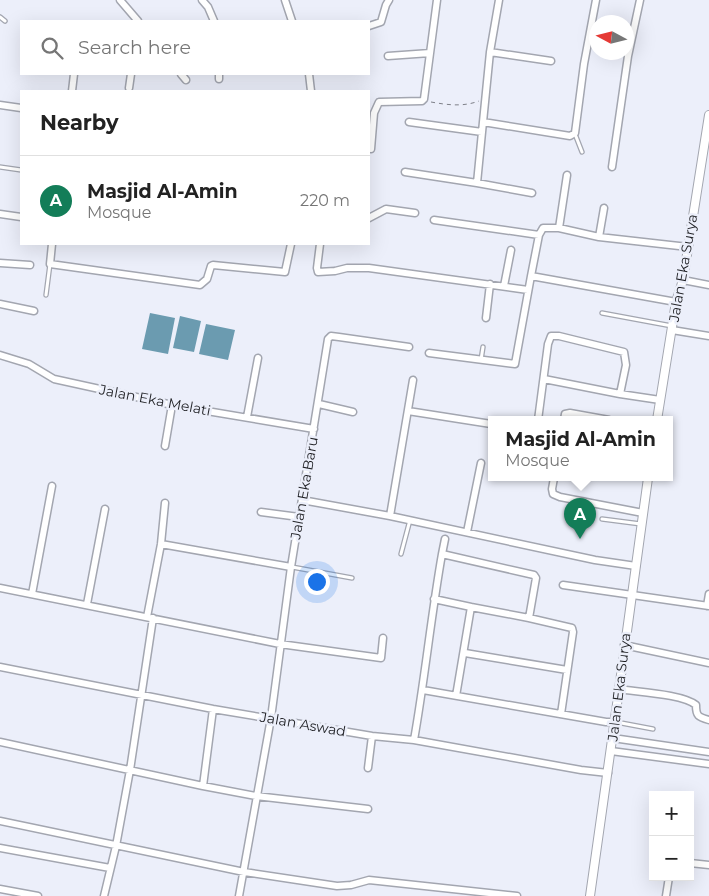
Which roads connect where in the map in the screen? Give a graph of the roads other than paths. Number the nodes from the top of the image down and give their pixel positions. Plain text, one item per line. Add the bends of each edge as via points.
1 (120, 0) edge
2 (202, 0) edge
3 (285, 0) edge
4 (389, 0) edge
5 (437, 0) edge
6 (499, 0) edge
7 (596, 0) edge
8 (640, 0) edge
9 (0, 16) edge
10 (137, 20) edge
11 (214, 20) edge
12 (292, 20) edge
13 (5, 21) dead end
14 (370, 26) edge
15 (490, 52) junction
16 (430, 53) junction
17 (388, 56) dead end
18 (551, 61) dead end
19 (74, 75) edge
20 (131, 75) edge
21 (182, 75) edge
22 (309, 75) edge
23 (186, 80) dead end
24 (128, 88) dead end
25 (72, 90) edge
26 (311, 90) edge
27 (0, 105) edge
28 (20, 108) edge
29 (709, 115) edge
30 (409, 122) dead end
31 (483, 122) junction
32 (482, 132) junction
33 (575, 133) junction
34 (371, 149) dead end
35 (582, 152) dead end
36 (0, 167) edge
37 (612, 167) dead end
38 (20, 170) edge
39 (405, 172) dead end
40 (567, 176) dead end
41 (477, 183) junction
42 (532, 194) dead end
43 (604, 208) dead end
44 (415, 213) dead end
45 (0, 214) edge
46 (20, 217) edge
47 (370, 217) edge
48 (434, 220) dead end
49 (558, 228) junction
50 (540, 235) junction
51 (599, 237) junction
52 (52, 245) edge
53 (291, 245) edge
54 (320, 245) edge
55 (688, 247) junction
56 (511, 250) dead end
57 (0, 263) edge
58 (50, 264) junction
59 (30, 265) dead end
60 (531, 276) junction
61 (683, 280) junction
62 (490, 284) junction
63 (709, 285) edge
64 (504, 286) junction
65 (528, 290) junction
66 (46, 294) dead end
67 (676, 302) junction
68 (0, 304) edge
69 (34, 311) dead end
70 (602, 313) dead end
71 (486, 318) dead end
72 (672, 328) junction
73 (709, 336) edge
74 (409, 347) dead end
75 (482, 347) dead end
76 (429, 354) dead end
77 (0, 355) edge
78 (258, 358) dead end
79 (481, 360) junction
80 (544, 379) junction
81 (413, 380) dead end
82 (620, 394) junction
83 (660, 400) junction
84 (319, 404) junction
85 (172, 405) junction
86 (408, 411) junction
87 (353, 412) dead end
88 (539, 416) edge
89 (565, 416) edge
90 (586, 416) edge
91 (658, 416) edge
92 (247, 417) junction
93 (488, 424) edge
94 (314, 428) junction
95 (165, 446) dead end
96 (481, 463) dead end
97 (553, 481) edge
98 (648, 481) edge
99 (52, 486) dead end
100 (302, 500) junction
101 (165, 503) dead end
102 (105, 509) dead end
103 (261, 512) dead end
104 (644, 513) junction
105 (390, 516) junction
106 (299, 517) junction
107 (602, 519) dead end
108 (410, 520) junction
109 (641, 524) junction
110 (467, 532) junction
111 (444, 539) dead end
112 (160, 544) junction
113 (401, 554) dead end
114 (442, 554) junction
115 (291, 566) junction
116 (636, 566) junction
117 (352, 578) dead end
118 (563, 585) dead end
119 (0, 588) edge
120 (32, 594) junction
121 (709, 594) edge
122 (632, 595) junction
123 (434, 599) junction
124 (87, 604) junction
125 (708, 606) edge
126 (471, 607) junction
127 (150, 617) junction
128 (529, 618) junction
129 (384, 638) dead end
130 (280, 644) junction
131 (624, 645) junction
132 (465, 653) junction
133 (706, 661) edge
134 (0, 667) edge
135 (567, 670) junction
136 (619, 689) junction
137 (423, 690) junction
138 (141, 695) junction
139 (456, 696) junction
140 (213, 710) junction
141 (561, 714) junction
142 (271, 718) junction
143 (709, 720) edge
144 (616, 722) junction
145 (653, 729) dead end
146 (372, 736) junction
147 (614, 738) junction
148 (414, 740) junction
149 (0, 742) edge
150 (611, 751) junction
151 (709, 752) edge
152 (709, 764) edge
153 (368, 768) dead end
154 (130, 770) junction
155 (608, 773) junction
156 (202, 786) junction
157 (256, 796) junction
158 (368, 809) dead end
159 (0, 821) edge
160 (116, 846) junction
161 (0, 848) edge
162 (694, 863) edge
163 (709, 865) edge
164 (110, 868) junction
165 (244, 872) junction
166 (668, 881) edge
167 (0, 889) edge
168 (38, 896) edge
169 (104, 896) edge
170 (238, 896) edge
171 (517, 896) edge
172 (590, 896) edge
173 (666, 896) edge

1 - 10 street
2 - 11 street
3 - 12 street
4 - 14 street via 381,22
5 - 16 street
6 - 15 street
7 - 33 street
8 - 37 street via 628,56
9 - 13 lane
15 - 18 street
15 - 31 street
16 - 17 street
16 - 34 street via 423,100 379,102 374,114
19 - 25 street
20 - 24 street
21 - 23 street
22 - 26 street
27 - 28 street
29 - 55 street, Jalan Eka Surya
30 - 32 street
31 - 32 street
31 - 33 street via 570,136
32 - 41 street
33 - 35 lane
36 - 38 lane
39 - 41 street
40 - 49 street
41 - 42 street
43 - 51 street
44 - 47 street via 386,209
45 - 46 street
48 - 50 street
49 - 50 street via 543,228
49 - 51 street
50 - 60 street
51 - 55 street
52 - 58 street
53 - 58 street via 285,272 212,265 207,279 200,285
54 - 62 street via 318,272 370,268
55 - 61 street, Jalan Eka Surya
56 - 64 street
57 - 59 street
58 - 66 lane
60 - 65 street
60 - 67 street
61 - 63 street
61 - 67 street, Jalan Eka Surya
62 - 64 street
62 - 71 street
64 - 65 street
65 - 79 street via 515,364
67 - 72 street, Jalan Eka Surya
68 - 69 street
70 - 72 lane
72 - 73 street
72 - 83 street, Jalan Eka Surya
74 - 84 street, Jalan Eka Baru via 330,337
75 - 79 lane
76 - 79 street
77 - 85 street, Jalan Eka Melati via 29,364 54,379
78 - 92 street
80 - 82 street
80 - 82 street via 549,340 556,335 624,352 626,365
80 - 88 street
81 - 86 street
82 - 83 street
83 - 91 street, Jalan Eka Surya
84 - 87 street
84 - 94 street, Jalan Eka Baru
85 - 92 street, Jalan Eka Melati
85 - 95 street
86 - 93 street
86 - 105 street
89 - 90 street via 570,413
92 - 94 street, Jalan Eka Melati
94 - 100 street, Jalan Eka Baru
96 - 110 street
97 - 104 street via 554,494 560,497
98 - 104 street, Jalan Eka Surya
99 - 120 street
100 - 105 street
100 - 106 street, Jalan Eka Baru
101 - 112 street
102 - 124 street
103 - 106 street
104 - 109 street, Jalan Eka Surya
105 - 108 street
106 - 115 street, Jalan Eka Baru
107 - 109 lane
108 - 110 street
108 - 113 lane
109 - 116 street, Jalan Eka Surya
110 - 116 street
111 - 114 street
112 - 115 street
112 - 127 street
114 - 123 street
114 - 128 street via 534,576
115 - 117 lane
115 - 130 street, Jalan Eka Baru
116 - 122 street, Jalan Eka Surya
118 - 122 street
119 - 120 street
120 - 124 street
121 - 125 street
122 - 125 street
122 - 131 street, Jalan Eka Surya
123 - 126 street
123 - 137 street
124 - 127 street
126 - 128 street
126 - 132 street
127 - 130 street
127 - 138 street
128 - 135 street via 572,629
129 - 130 street via 380,658
130 - 142 street, Jalan Eka Baru
131 - 133 street
131 - 136 street, Jalan Eka Surya
132 - 135 street
132 - 139 street
134 - 138 street, Jalan Aswad
135 - 141 street
136 - 143 street via 692,701 696,705 696,714
136 - 144 street, Jalan Eka Surya
137 - 139 street
137 - 148 street
138 - 140 street, Jalan Aswad
138 - 154 street
139 - 141 street
140 - 142 street, Jalan Aswad
140 - 156 street
141 - 144 street
142 - 146 street, Jalan Aswad
142 - 157 street, Jalan Eka Baru
144 - 145 lane
144 - 147 street, Jalan Eka Surya
146 - 148 street, Jalan Aswad
146 - 153 street
147 - 150 street, Jalan Eka Surya
147 - 151 street
148 - 155 street, Jalan Aswad
149 - 154 street
150 - 152 street
150 - 155 street, Jalan Eka Surya
154 - 156 street
154 - 160 street
155 - 172 street, Jalan Eka Surya
156 - 157 street
157 - 158 street
157 - 165 street, Jalan Eka Baru
159 - 160 street
160 - 164 street
160 - 165 street
161 - 164 street
162 - 163 street
164 - 169 street
165 - 170 street, Jalan Eka Baru
165 - 171 street via 337,886 369,880
166 - 173 street
167 - 168 street

